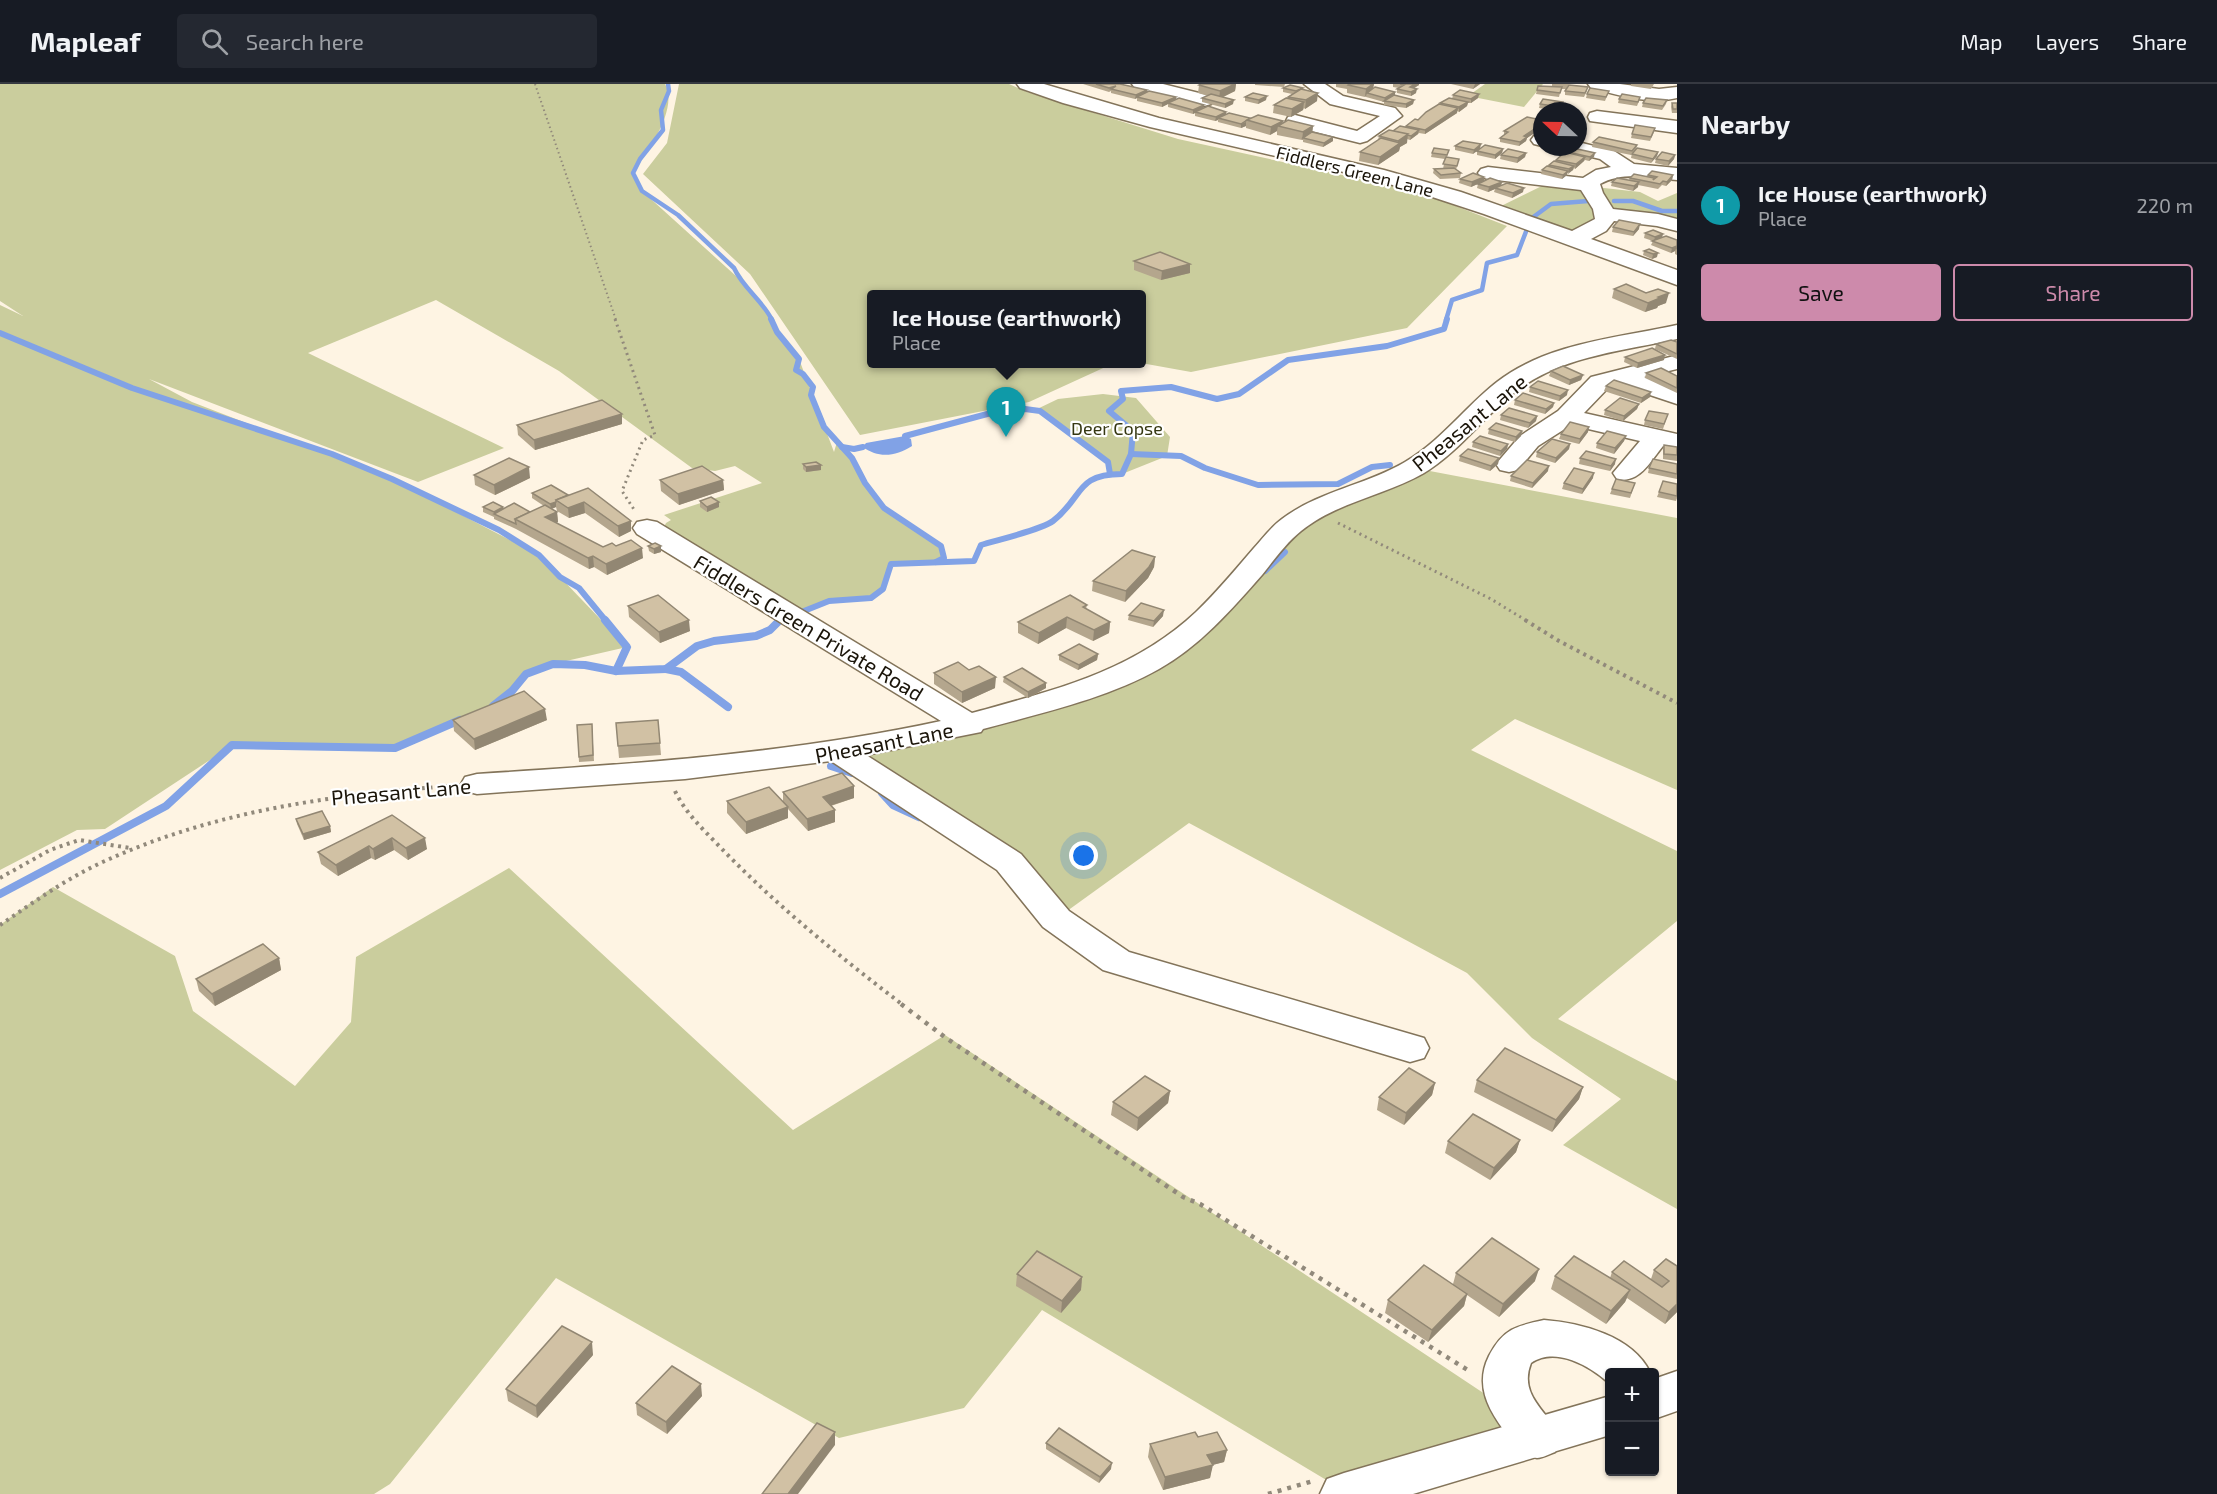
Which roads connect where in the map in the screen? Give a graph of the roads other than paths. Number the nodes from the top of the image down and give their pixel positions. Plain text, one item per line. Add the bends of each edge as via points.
1 (1026, 84) edge
2 (1141, 84) edge
3 (1313, 84) edge
4 (1598, 84) edge
5 (1180, 88) edge
6 (1676, 93) edge
7 (1204, 100) edge
8 (1597, 117) dead end
9 (1295, 121) edge
10 (1677, 127) edge
11 (1360, 137) junction
12 (1338, 150) dead end
13 (1587, 150) edge
14 (1629, 170) junction
15 (1500, 173) dead end
16 (1677, 174) edge
17 (1589, 185) junction
18 (1605, 214) junction
19 (1677, 225) edge
20 (1572, 239) junction
21 (1677, 278) edge
22 (1677, 332) edge
23 (1674, 363) dead end
24 (1617, 376) junction
25 (1677, 397) edge
26 (1567, 416) junction
27 (1667, 440) edge
28 (1509, 464) dead end
29 (1626, 473) dead end
30 (647, 528) road end
31 (970, 725) junction
32 (840, 753) junction
33 (477, 784) road end
34 (1410, 1048) dead end
35 (1624, 1368) edge
36 (1677, 1390) edge
37 (1659, 1398) edge
38 (1605, 1417) edge
39 (1538, 1438) junction
40 (1344, 1494) edge

1 - 20 street, Fiddlers Green Lane via 1162,127 1432,189
2 - 5 street
3 - 11 street via 1336,100 1393,115
4 - 6 street via 1643,93
5 - 7 street
8 - 10 street
9 - 11 street
11 - 12 street
13 - 14 street via 1607,155
14 - 16 street
14 - 17 street via 1603,174
15 - 17 street
17 - 18 street
18 - 19 street
18 - 20 street via 1603,223
20 - 21 street, Fiddlers Green Lane
22 - 31 street, Pheasant Lane via 1584,352 1530,372 1507,386 1414,468 1314,510 1289,526 1206,621 1170,650 1103,682
23 - 24 street
24 - 25 street
24 - 26 street via 1600,382
26 - 27 street
26 - 28 street via 1529,441
27 - 29 street
30 - 31 street, Fiddlers Green Private Road
31 - 32 street, Pheasant Lane
32 - 33 street, Pheasant Lane via 666,772
32 - 34 street via 1009,862 1056,919 1116,961
35 - 39 street via 1598,1352 1557,1339 1527,1341 1517,1347 1509,1358 1506,1391
36 - 37 street
38 - 39 street
39 - 40 street

